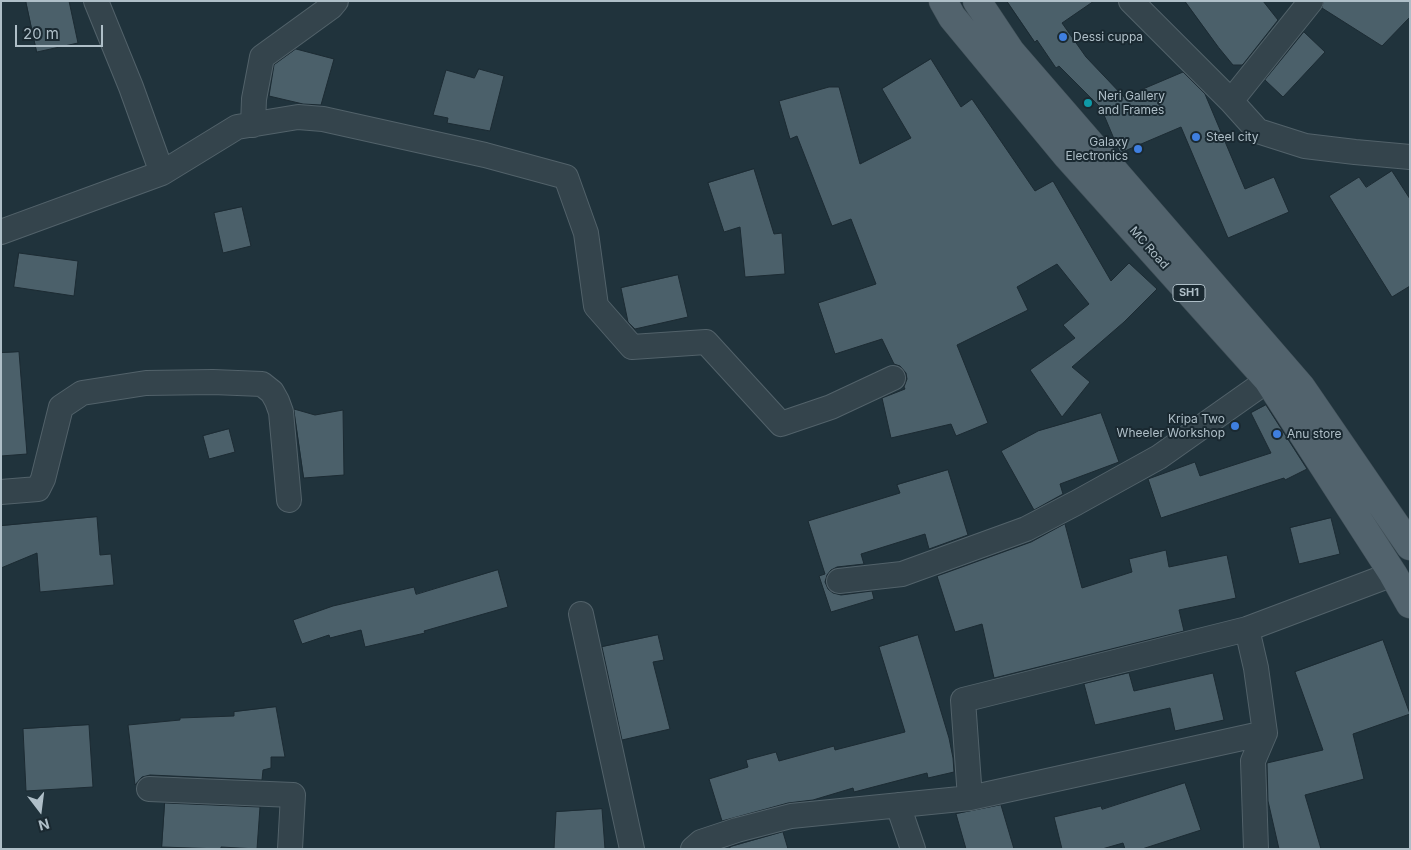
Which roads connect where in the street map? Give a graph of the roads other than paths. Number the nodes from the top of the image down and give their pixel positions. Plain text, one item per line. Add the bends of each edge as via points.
1 (96, 1) edge
2 (336, 1) edge
3 (943, 1) edge
4 (977, 1) edge
5 (1131, 1) edge
6 (1311, 1) edge
7 (1231, 101) junction
8 (252, 125) junction
9 (1410, 156) edge
10 (162, 173) junction
11 (1, 232) edge
12 (893, 378) dead end
13 (1268, 380) junction
14 (1, 492) edge
15 (289, 500) dead end
16 (1410, 546) edge
17 (1393, 574) junction
18 (839, 581) dead end
19 (1410, 604) edge
20 (581, 614) dead end
21 (1247, 629) junction
22 (1265, 733) junction
23 (149, 789) dead end
24 (970, 798) junction
25 (898, 806) junction
26 (290, 849) edge
27 (632, 849) edge
28 (693, 849) edge
29 (913, 849) edge
30 (1256, 849) edge

1 - 10 street
2 - 8 street via 262,57
3 - 13 main road, MC Road / SH1 via 952,17 1067,156
4 - 16 main road, MC Road / SH1 via 1011,52 1301,387
5 - 7 street
6 - 7 street
7 - 9 street via 1258,131 1306,146
8 - 10 street via 237,128
8 - 12 street via 298,117 323,119 485,155 566,177 586,233 596,306 632,347 706,342 781,424 831,407
10 - 11 street
13 - 17 main road, MC Road / SH1
13 - 18 street via 1159,457 1026,529 902,574
14 - 15 street via 38,489 61,407 82,393 146,383 213,382 262,384 272,392 281,412
17 - 19 main road, MC Road / SH1
17 - 21 street
20 - 27 street
21 - 22 street
21 - 24 street via 963,700
22 - 24 street
22 - 30 street via 1254,761
23 - 26 street via 293,795
24 - 25 street
25 - 28 street via 792,816 701,842
25 - 29 street

